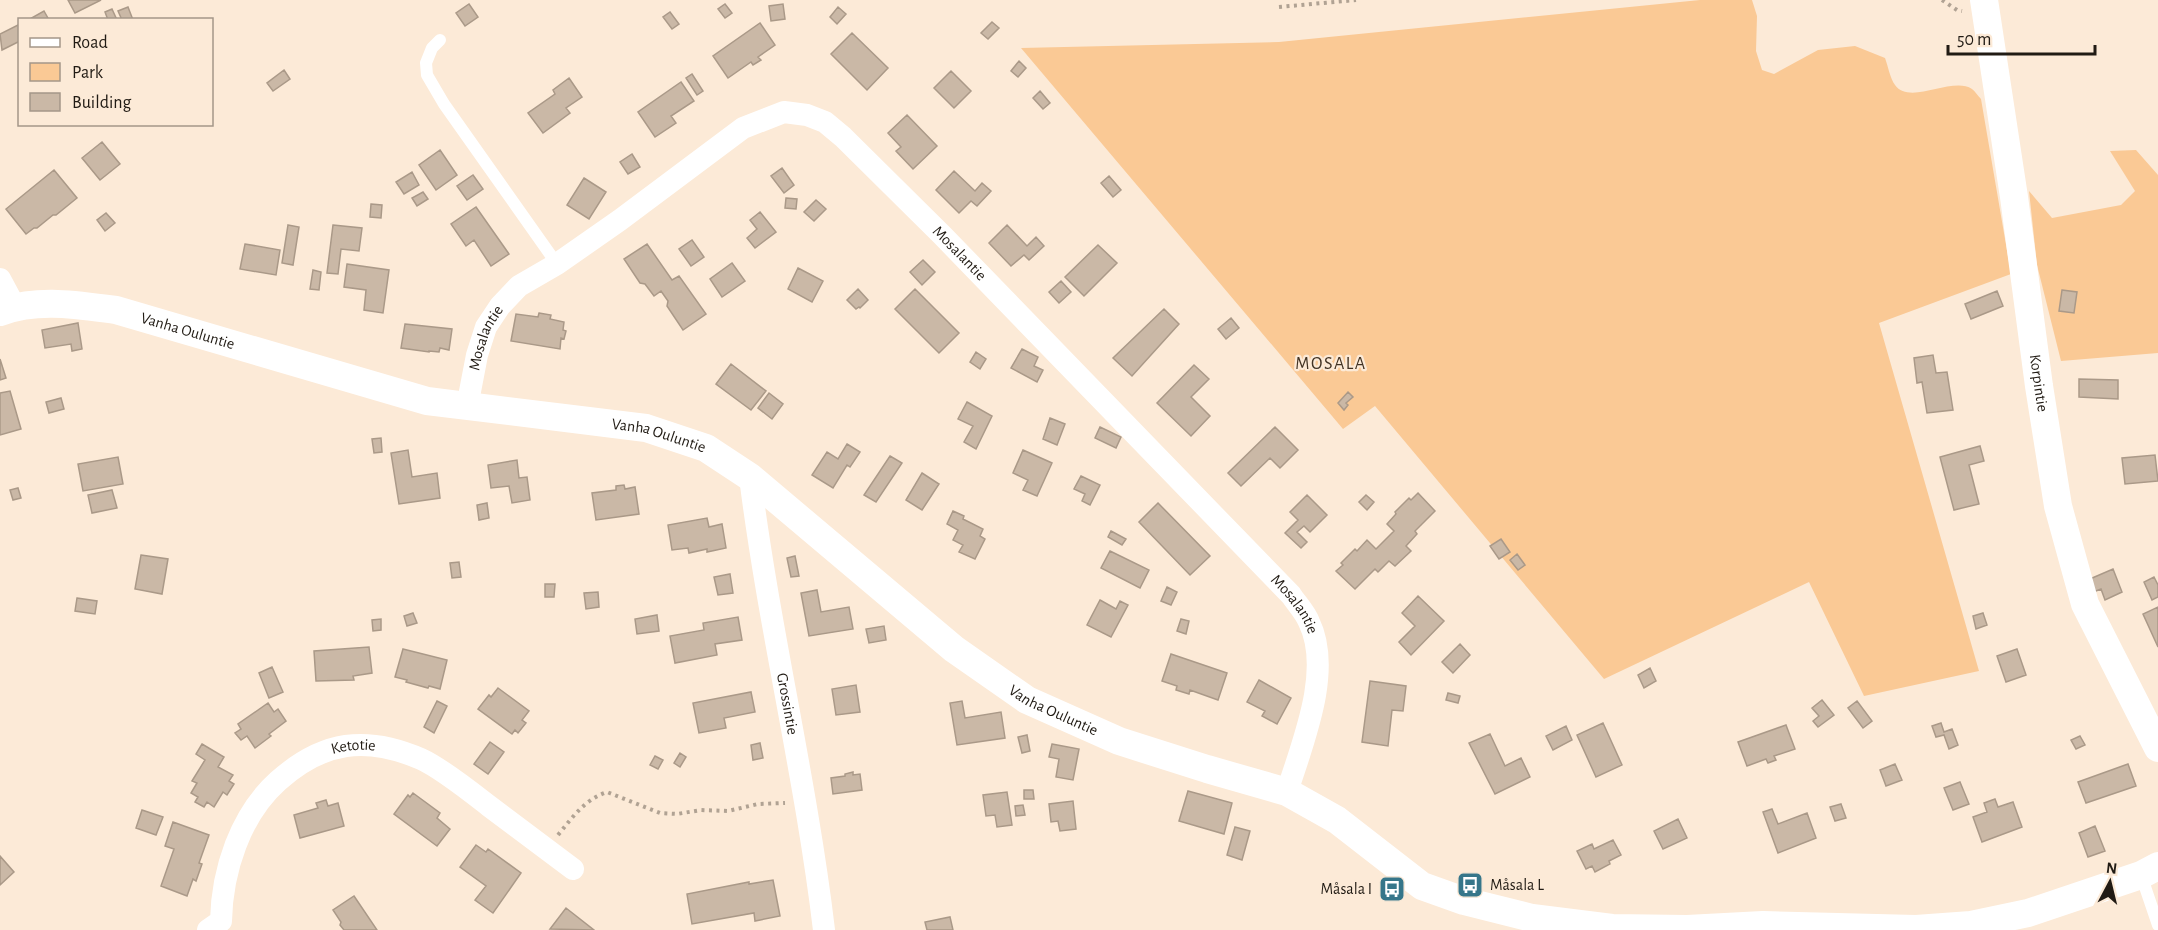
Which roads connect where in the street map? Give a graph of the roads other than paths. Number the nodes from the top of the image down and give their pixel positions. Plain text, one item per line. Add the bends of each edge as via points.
1 (1984, 0) edge
2 (440, 40) dead end
3 (557, 264) junction
4 (0, 279) edge
5 (7, 309) edge
6 (467, 407) junction
7 (750, 477) junction
8 (2158, 748) edge
9 (1287, 792) junction
10 (573, 870) dead end
11 (2150, 870) edge
12 (2158, 925) edge
13 (220, 927) edge
14 (1850, 929) edge
15 (824, 930) edge

1 - 8 street, Korpintie via 2058,506 2085,604
2 - 3 lane via 426,63 427,75
3 - 6 street, Mosalantie via 519,286 490,320 477,355
3 - 9 street, Mosalantie via 743,128 784,112 825,122 942,235 1291,595 1309,621 1316,641 1317,666 1312,713
4 - 5 street
5 - 6 street, Vanha Ouluntie via 42,303 116,310 427,401
6 - 7 street, Vanha Ouluntie via 646,428 706,448
7 - 9 street, Vanha Ouluntie via 954,649 1027,700 1119,741
7 - 15 street, Grossintie
9 - 14 street, Vanha Ouluntie via 1337,820 1422,886 1498,910 1612,928 1763,925
10 - 13 street, Ketotie via 423,760 390,748 356,744 323,751 291,769 263,794 244,825 229,865 221,898
11 - 12 lane
11 - 14 street, Vanha Ouluntie via 2028,913 1971,925

